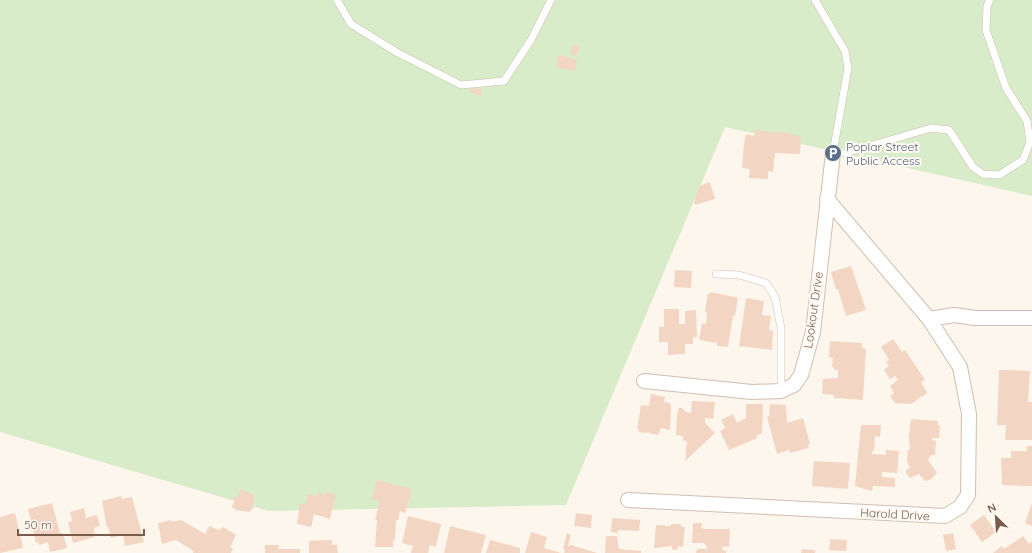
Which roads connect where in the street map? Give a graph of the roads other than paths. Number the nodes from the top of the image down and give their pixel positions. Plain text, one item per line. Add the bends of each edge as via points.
1 (338, 0) edge
2 (551, 0) edge
3 (815, 0) edge
4 (990, 0) edge
5 (833, 153) junction
6 (827, 199) junction
7 (716, 274) dead end
8 (1032, 318) edge
9 (929, 319) junction
10 (644, 381) dead end
11 (781, 391) junction
12 (628, 500) dead end

1 - 2 lane via 351,24 398,53 461,85 504,81 531,40
3 - 5 lane via 845,51 848,68
4 - 5 lane via 987,6 986,30 1006,88 1027,121 1030,142 1022,160 999,175 983,174 973,167 949,130 932,128 846,154
5 - 6 street, Lookout Drive
6 - 9 street, Harold Drive
6 - 11 street, Lookout Drive via 813,332 802,375 794,385
7 - 11 lane via 739,275 766,283 775,297 781,328
8 - 9 street via 975,318 954,315
9 - 12 street, Harold Drive via 960,367 969,414 968,495 960,507 945,516
10 - 11 street via 752,392

